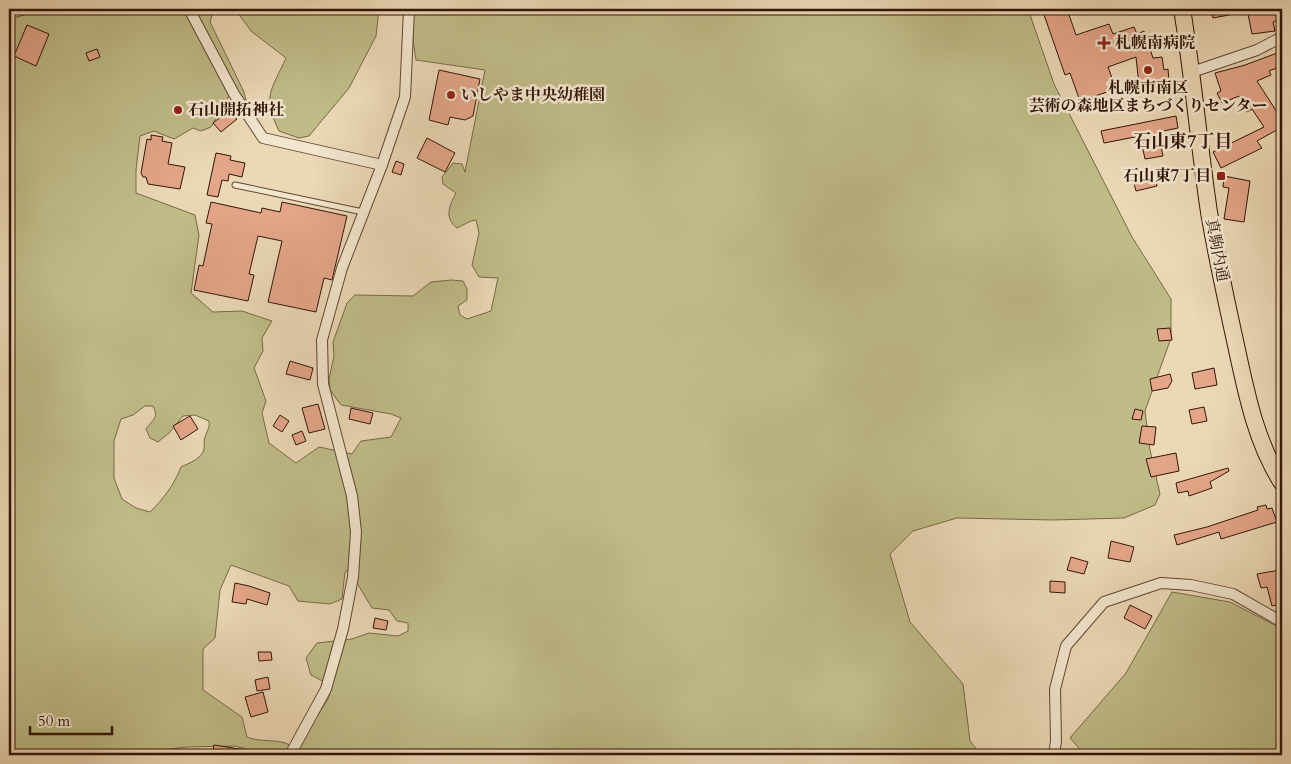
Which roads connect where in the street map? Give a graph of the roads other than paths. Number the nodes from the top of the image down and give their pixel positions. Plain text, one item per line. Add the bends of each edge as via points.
1 (24, 9) edge
2 (189, 9) edge
3 (409, 9) edge
4 (1182, 9) edge
5 (9, 11) edge
6 (1282, 37) edge
7 (1192, 72) junction
8 (382, 165) junction
9 (235, 185) dead end
10 (363, 212) junction
11 (1282, 483) edge
12 (1282, 622) edge
13 (290, 755) edge
14 (1054, 755) edge

1 - 5 street
2 - 8 street via 234,94 263,138
3 - 8 street via 405,97
4 - 7 highway, 真駒内通
6 - 7 street via 1257,50
7 - 11 highway, 真駒内通 via 1209,213 1248,398 1258,433
8 - 10 street
9 - 10 lane
10 - 13 street via 342,268 322,340 323,384 352,496 356,532 353,577 326,689
12 - 14 street via 1233,594 1190,585 1161,583 1104,602 1066,646 1055,689

